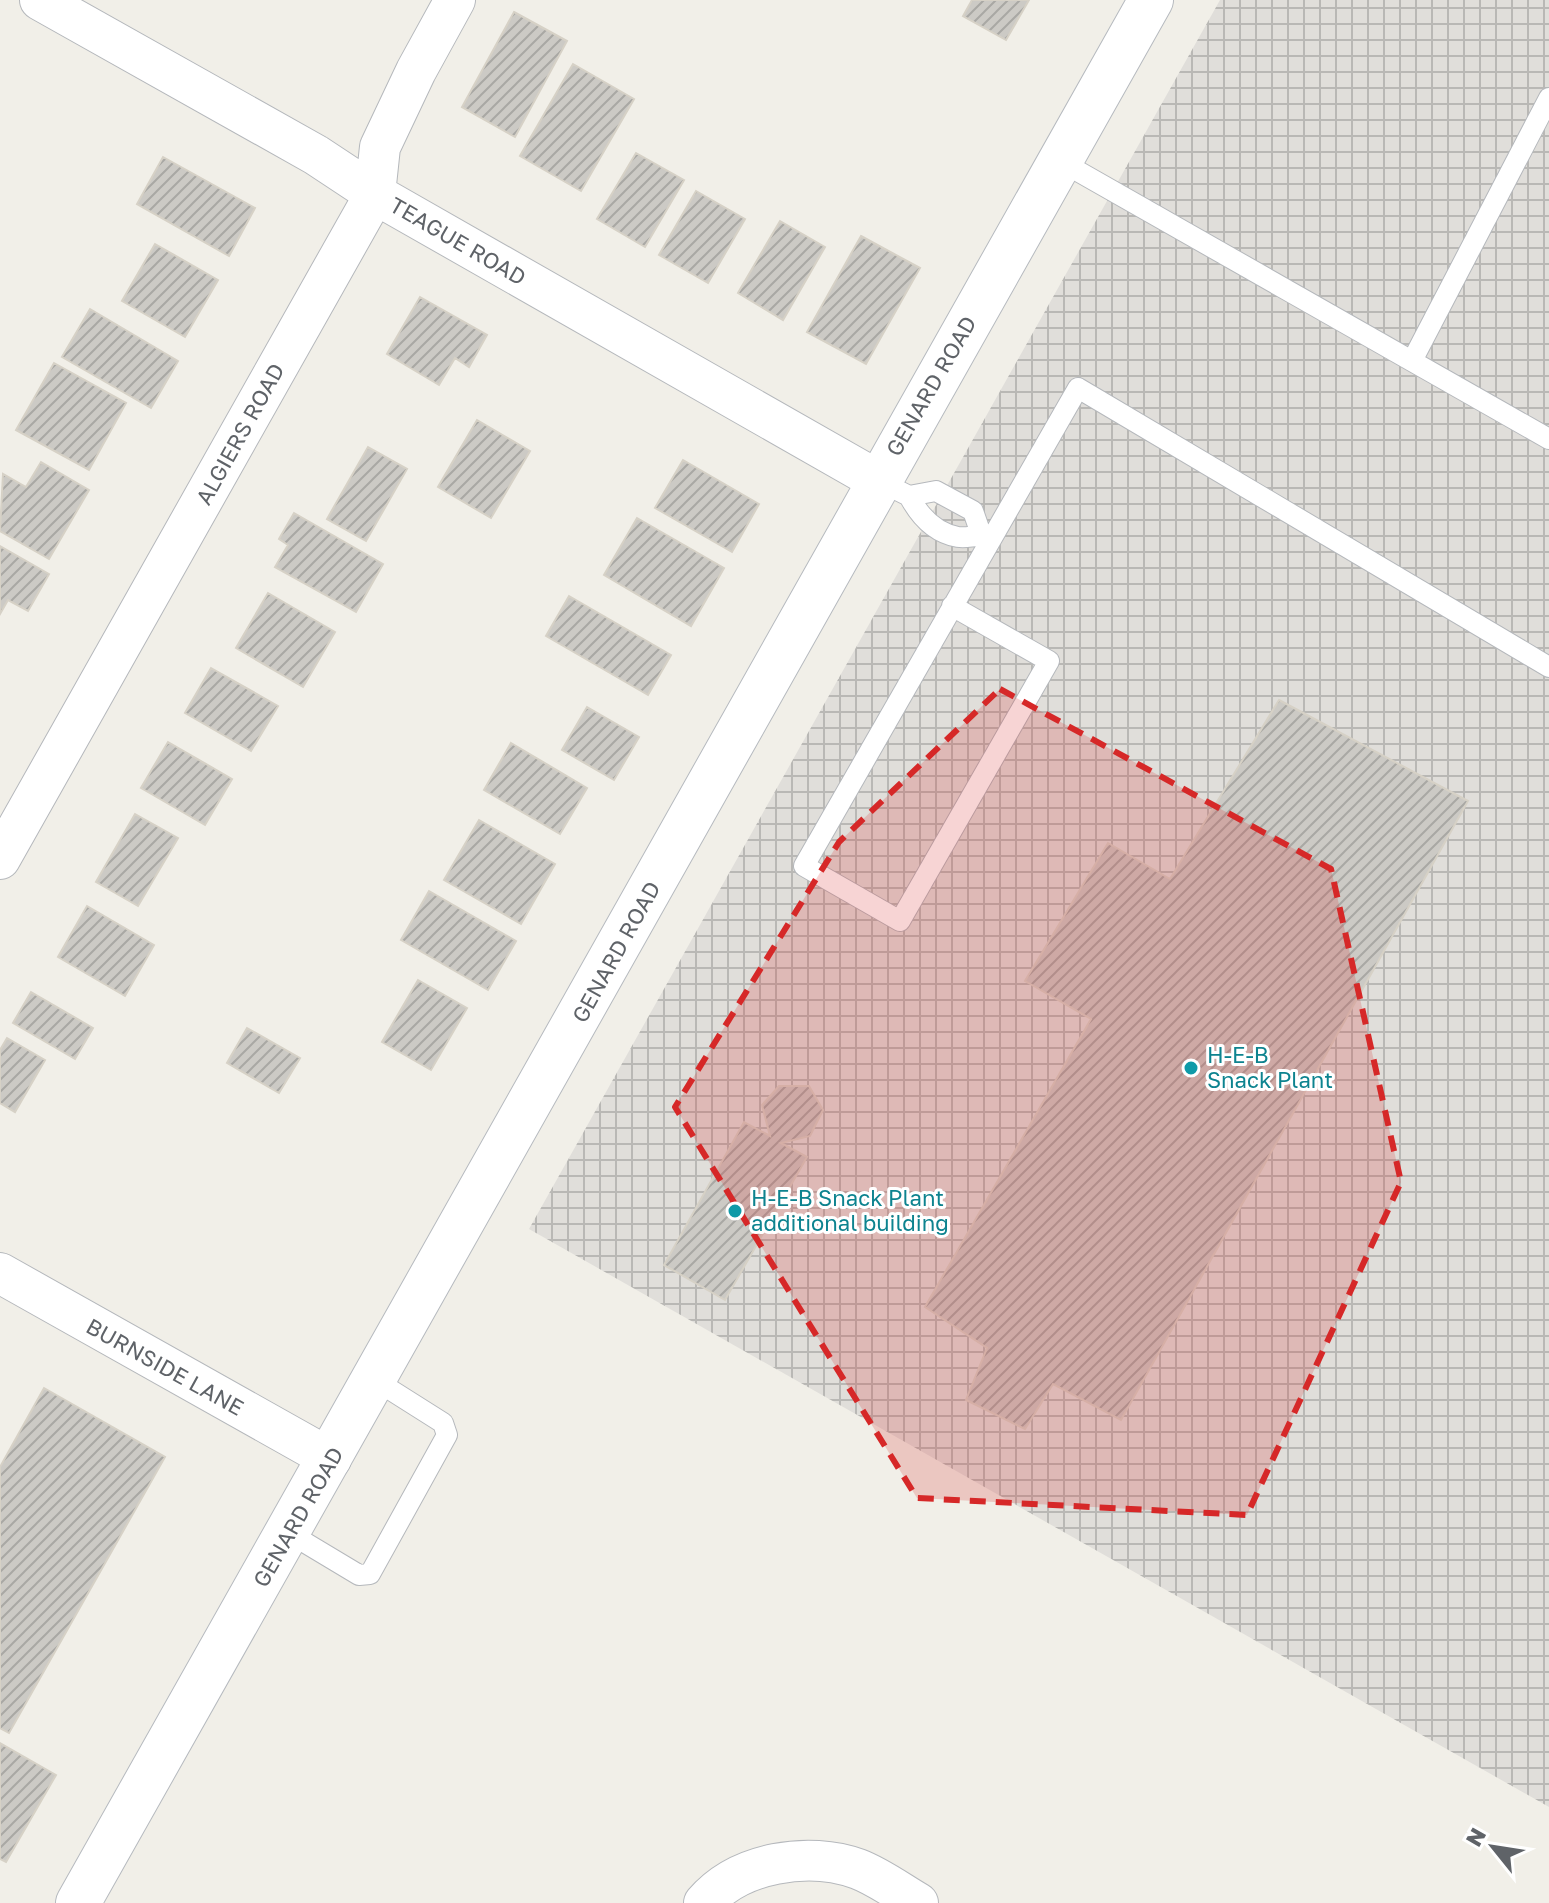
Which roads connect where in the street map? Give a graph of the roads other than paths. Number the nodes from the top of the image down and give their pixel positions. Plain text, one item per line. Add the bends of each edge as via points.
1 (40, 0) edge
2 (455, 0) edge
3 (1151, 0) edge
4 (1549, 98) edge
5 (1060, 161) junction
6 (375, 194) junction
7 (1412, 361) junction
8 (1549, 439) edge
9 (893, 488) junction
10 (986, 537) junction
11 (952, 606) junction
12 (1549, 667) edge
13 (0, 859) edge
14 (0, 1273) edge
15 (375, 1380) junction
16 (331, 1459) junction
17 (289, 1533) junction
18 (78, 1903) edge
19 (704, 1903) edge
20 (918, 1903) edge

1 - 6 street, TEAGUE ROAD via 316,155
2 - 6 street, ALGIERS ROAD via 380,147
3 - 5 street, GENARD ROAD
4 - 7 lane
5 - 7 lane
5 - 9 street, GENARD ROAD
6 - 9 street, TEAGUE ROAD
6 - 13 street, ALGIERS ROAD
7 - 8 lane
9 - 10 lane via 921,518 958,537
9 - 10 lane via 936,491 973,511
9 - 15 street, GENARD ROAD
10 - 11 lane
10 - 12 lane via 1078,388
11 - 11 lane via 804,866 900,921 1049,661
14 - 16 street, BURNSIDE LANE
15 - 16 street, GENARD ROAD
15 - 17 lane via 443,1423 447,1435 370,1574 359,1575
16 - 17 street, GENARD ROAD
17 - 18 street, GENARD ROAD
19 - 20 street via 715,1890 767,1865 818,1860 859,1869

